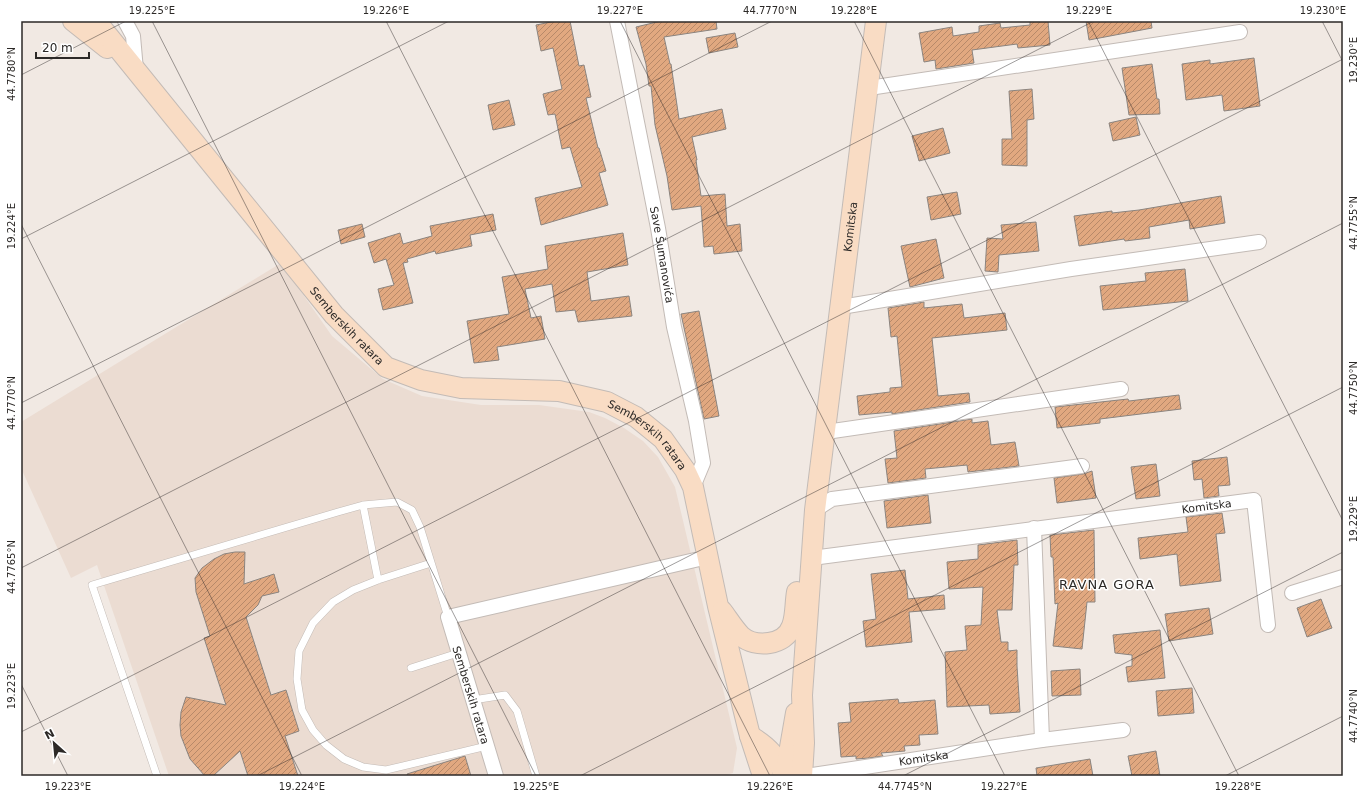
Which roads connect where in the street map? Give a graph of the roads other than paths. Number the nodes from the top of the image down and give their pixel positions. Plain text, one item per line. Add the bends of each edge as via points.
1 (73, 21) edge
2 (96, 21) edge
3 (125, 21) edge
4 (617, 21) edge
5 (876, 21) edge
6 (1240, 32) dead end
7 (136, 70) junction
8 (869, 88) junction
9 (1259, 242) dead end
10 (841, 308) junction
11 (1121, 389) dead end
12 (826, 432) junction
13 (1082, 466) dead end
14 (693, 486) junction
15 (363, 506) junction
16 (815, 510) junction
17 (1034, 528) junction
18 (708, 557) junction
19 (812, 558) junction
20 (431, 563) junction
21 (1343, 577) edge
22 (378, 580) junction
23 (1292, 593) dead end
24 (718, 606) junction
25 (448, 617) junction
26 (1268, 625) dead end
27 (458, 653) junction
28 (411, 668) dead end
29 (802, 695) junction
30 (473, 700) junction
31 (1123, 730) dead end
32 (750, 736) junction
33 (1042, 740) junction
34 (487, 746) junction
35 (157, 776) edge
36 (496, 776) edge
37 (536, 776) edge
38 (763, 776) edge
39 (785, 776) edge
40 (802, 776) edge
41 (806, 776) edge

1 - 7 main road
2 - 7 main road
3 - 7 street via 133,36
4 - 14 street, Save Šumanovića via 658,228 674,327 703,463
5 - 8 main road, Komitska
6 - 8 street
7 - 14 main road, Semberskih ratara via 334,315 386,367 421,380 461,388 559,390 607,402 636,417 663,439
8 - 10 main road, Komitska
9 - 10 street via 1071,269
10 - 12 main road, Komitska
11 - 12 street
12 - 16 main road, Komitska
13 - 16 street via 832,499
14 - 18 main road, Semberskih ratara
15 - 20 lane via 397,502 412,510
15 - 22 lane
15 - 35 lane via 92,585
16 - 19 main road, Komitska
16 - 24 main road via 805,540 792,626 788,634 772,644 761,644 742,637
17 - 19 street, Komitska
17 - 26 street, Komitska via 1254,500
17 - 33 street
18 - 24 main road, Semberskih ratara
18 - 25 street
19 - 29 main road, Komitska
20 - 22 lane
20 - 25 lane
21 - 23 street
22 - 34 lane via 333,602 313,623 299,651 297,679 302,710 313,730 326,745 344,759 363,767 386,770
24 - 32 main road, Semberskih ratara
25 - 27 street, Semberskih ratara
27 - 28 lane
27 - 30 street, Semberskih ratara
29 - 39 main road via 794,718
29 - 40 main road, Komitska
30 - 34 street, Semberskih ratara
30 - 37 lane via 505,695 517,711
31 - 33 street, Komitska
32 - 38 main road, Semberskih ratara
32 - 39 main road via 765,745 777,759
33 - 41 street, Komitska
34 - 36 street, Semberskih ratara

